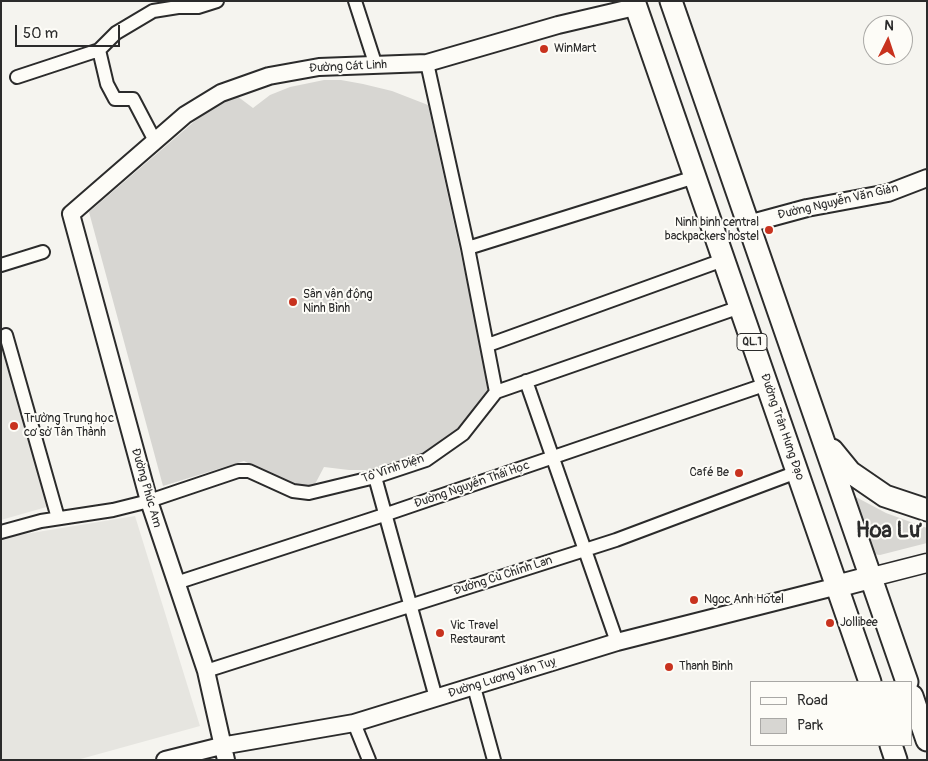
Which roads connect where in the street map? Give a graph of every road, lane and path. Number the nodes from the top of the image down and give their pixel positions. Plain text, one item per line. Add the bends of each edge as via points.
1 (217, 1) edge
2 (355, 1) edge
3 (671, 1) edge
4 (635, 4) edge
5 (154, 6) edge
6 (99, 50) junction
7 (427, 63) junction
8 (376, 66) junction
9 (17, 77) dead end
10 (155, 141) junction
11 (695, 177) junction
12 (927, 178) edge
13 (71, 214) joint
14 (748, 224) junction
15 (468, 248) junction
16 (43, 252) dead end
17 (723, 260) junction
18 (1, 265) edge
19 (740, 308) junction
20 (6, 335) dead end
21 (488, 345) junction
22 (526, 381) junction
23 (767, 384) junction
24 (496, 392) junction
25 (822, 437) junction
26 (553, 458) junction
27 (797, 472) junction
28 (375, 477) junction
29 (149, 501) junction
30 (927, 510) edge
31 (384, 515) junction
32 (58, 518) junction
33 (1, 532) edge
34 (586, 549) junction
35 (927, 563) edge
36 (872, 578) junction
37 (176, 583) junction
38 (838, 586) junction
39 (410, 605) junction
40 (617, 642) junction
41 (206, 671) junction
42 (870, 681) edge
43 (907, 681) edge
44 (474, 687) junction
45 (436, 698) junction
46 (913, 699) edge
47 (354, 723) junction
48 (927, 740) edge
49 (891, 746) edge
50 (224, 753) edge
51 (165, 760) edge
52 (369, 760) edge
53 (494, 760) edge
54 (896, 760) edge

1 - 5 street via 198,7
2 - 8 street
3 - 14 highway, QL.1
4 - 7 street, Đường Cát Linh
4 - 11 highway, Đường Trân Hưng Đạo / QL.1
5 - 6 street via 116,32
6 - 9 street
6 - 10 street via 107,84 115,98 133,99
7 - 8 street, Đường Cát Linh
7 - 15 street
8 - 10 street, Đường Cát Linh via 319,68 269,76 221,93 185,115
10 - 13 street, Đường Cát Linh
11 - 15 street
11 - 17 highway, Đường Trân Hưng Đạo / QL.1
12 - 14 street, Đường Nguyễn Văn Giản via 888,193 807,208
13 - 29 street, Đường Phúc Am
14 - 25 highway, QL.1
15 - 21 street
16 - 18 street
17 - 19 highway, Đường Trân Hưng Đạo / QL.1
17 - 21 street
19 - 22 street
19 - 23 highway, Đường Trân Hưng Đạo / QL.1
20 - 32 street
21 - 24 street
22 - 24 street
22 - 26 street
23 - 26 street, Đường Nguyễn Thái Học
23 - 27 highway, Đường Trân Hưng Đạo / QL.1
24 - 28 street, Tô Vĩnh Diện via 455,439 426,460
25 - 30 highway via 850,472 885,496
25 - 36 highway, QL.1
26 - 31 street, Đường Nguyễn Thái Học
26 - 34 street
27 - 34 street, Đường Cù Chính Lan
27 - 38 highway, Đường Trân Hưng Đạo / QL.1
28 - 29 street, Tô Vĩnh Diện via 301,493 260,474 238,471
28 - 31 street
29 - 32 street, Tô Vĩnh Diện
29 - 37 street, Đường Phúc Am
31 - 37 street, Đường Nguyễn Thái Học
31 - 39 street
32 - 33 street, Tô Vĩnh Diện
34 - 39 street, Đường Cù Chính Lan
34 - 40 street
35 - 36 main road
36 - 38 highway
36 - 43 highway, QL.1
37 - 41 street, Đường Phúc Am
38 - 40 street, Đường Lương Văn Tuỵ
38 - 42 highway, Đường Trân Hưng Đạo / QL.1
39 - 41 street, Đường Cù Chính Lan
39 - 45 street
40 - 44 street, Đường Lương Văn Tuỵ
41 - 50 street, Đường Phúc Am
44 - 45 street, Đường Lương Văn Tuỵ
44 - 53 street
45 - 47 street, Đường Lương Văn Tuỵ
46 - 48 highway
47 - 50 street, Đường Lương Văn Tuỵ
47 - 52 street
49 - 54 highway
50 - 51 street, Đường Lương Văn Tuỵ

